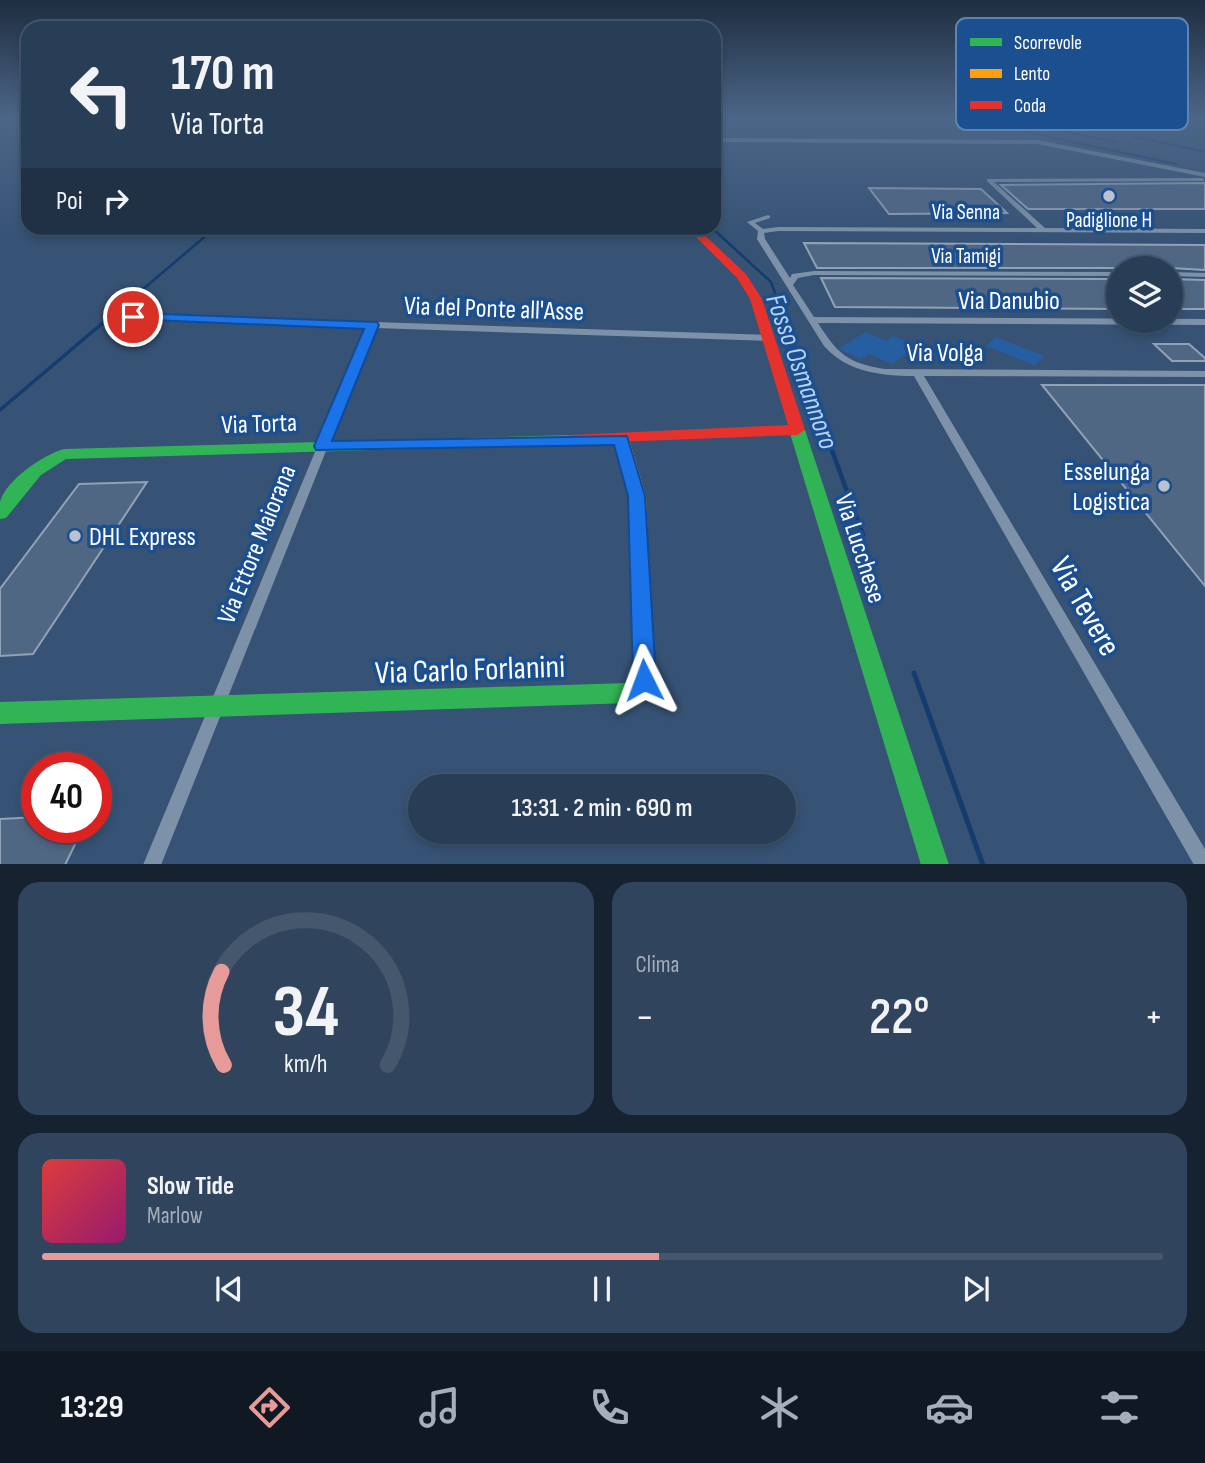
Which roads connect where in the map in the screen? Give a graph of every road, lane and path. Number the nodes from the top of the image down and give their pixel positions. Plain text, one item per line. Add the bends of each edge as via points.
1 (1113, 158) edge
2 (1205, 177) edge
3 (768, 217) dead end
4 (1043, 230) junction
5 (762, 231) junction
6 (1205, 231) edge
7 (699, 235) edge
8 (776, 263) junction
9 (814, 273) junction
10 (1106, 274) edge
11 (1183, 275) edge
12 (1205, 275) edge
13 (790, 284) junction
14 (133, 317) dead end
15 (812, 320) junction
16 (1205, 322) edge
17 (372, 325) junction
18 (769, 338) junction
19 (1205, 374) edge
20 (919, 376) junction
21 (797, 429) junction
22 (621, 439) junction
23 (322, 446) junction
24 (0, 513) edge
25 (218, 704) junction
26 (0, 713) edge
27 (152, 864) edge
28 (935, 864) edge
29 (1205, 864) edge

1 - 2 street
2 - 4 street via 988,180
3 - 5 street via 750,222
4 - 5 street, Via Senna
4 - 6 street, Via Senna
5 - 8 street, Via Volga via 760,236
7 - 18 street, Via Lucchese via 748,283
8 - 9 street, Via Tamigi
8 - 13 street, Via Volga
9 - 10 street, Via Tamigi
9 - 13 street, Via Tamigi via 795,276
11 - 12 street
13 - 15 street, Via Volga
14 - 17 street, Via del Ponte all'Asse
15 - 16 street, Via Danubio
15 - 20 street, Via Volga via 841,359
17 - 18 street, Via del Ponte all'Asse
17 - 23 street, Via Ettore Maiorana
18 - 21 street, Via Lucchese
19 - 20 street, Via Volga via 948,372
20 - 29 street, Via Tevere
21 - 22 street, Via Torta
21 - 28 street, Via Lucchese
22 - 23 street, Via Torta
22 - 25 street, Via Carlo Forlanini via 637,496 644,680 639,688 631,693
23 - 24 street, Via Torta via 58,454 40,466
23 - 25 street, Via Ettore Maiorana
25 - 26 street
25 - 27 street, Via Ettore Maiorana

